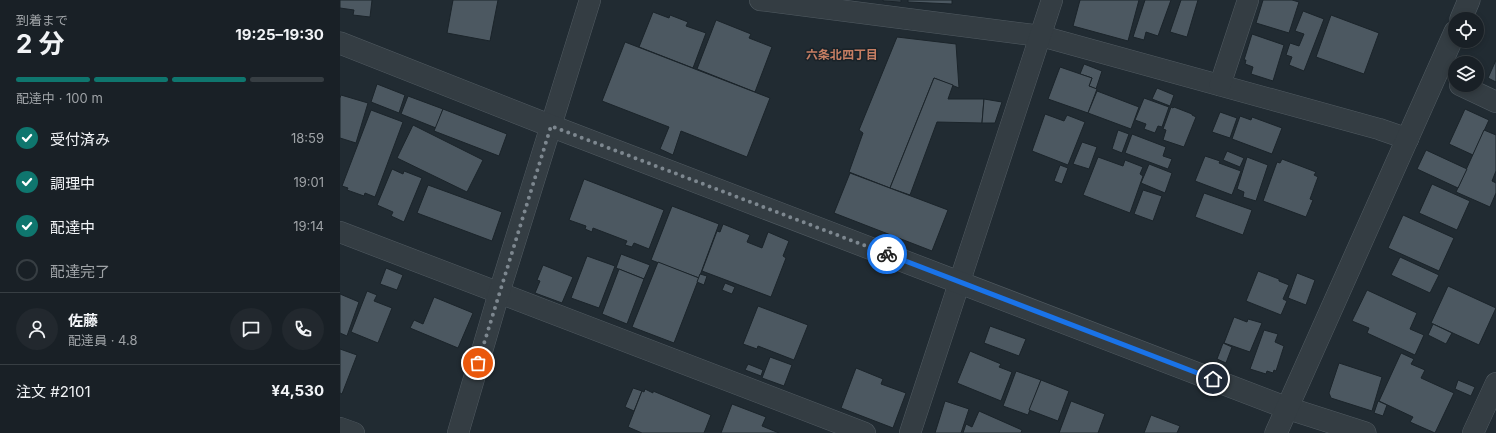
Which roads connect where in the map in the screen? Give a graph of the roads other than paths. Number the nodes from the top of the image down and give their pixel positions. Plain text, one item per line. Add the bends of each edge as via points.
1 (590, 0) edge
2 (760, 0) edge
3 (1052, 0) edge
4 (1248, 0) edge
5 (1469, 0) edge
6 (1464, 12) edge
7 (1041, 36) junction
8 (340, 44) edge
9 (1452, 48) edge
10 (1446, 78) edge
11 (1220, 85) junction
12 (1475, 92) edge
13 (1496, 102) edge
14 (551, 126) junction
15 (1408, 139) junction
16 (340, 232) edge
17 (960, 282) junction
18 (499, 293) junction
19 (1496, 383) edge
20 (1287, 408) junction
21 (340, 428) edge
22 (354, 433) edge
23 (458, 433) edge
24 (865, 433) edge
25 (910, 433) edge
26 (1276, 433) edge
27 (1365, 433) edge
28 (1473, 433) edge

1 - 14 street
2 - 7 street
3 - 7 street
4 - 11 street
5 - 6 street
7 - 11 street
7 - 17 street
8 - 14 street
9 - 10 street
10 - 15 street
11 - 15 street via 1379,128
12 - 13 street
14 - 17 street
14 - 18 street
15 - 20 street
16 - 18 street
17 - 20 street
17 - 25 street
18 - 23 street
18 - 24 street
19 - 28 street
20 - 26 street
20 - 27 street
21 - 22 street

